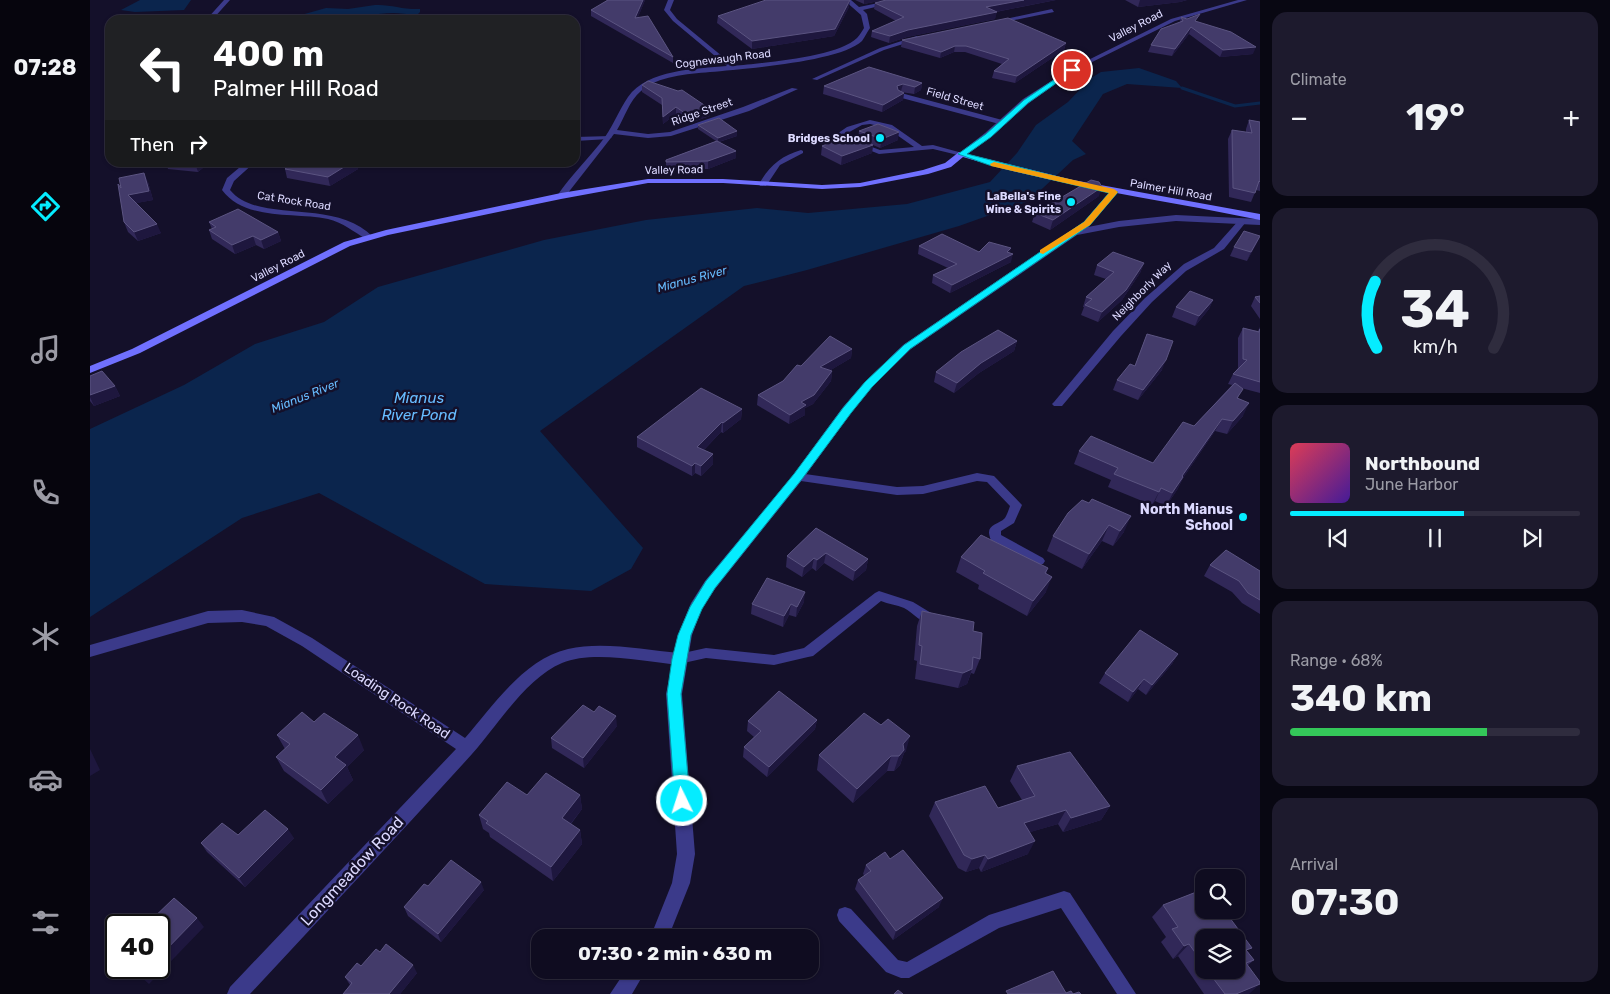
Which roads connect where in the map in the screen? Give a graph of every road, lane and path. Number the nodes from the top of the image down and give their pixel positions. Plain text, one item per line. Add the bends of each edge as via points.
1 (227, 0) edge
2 (671, 0) edge
3 (846, 0) edge
4 (901, 0) edge
5 (1244, 0) edge
6 (859, 10) junction
7 (1052, 11) dead end
8 (214, 15) edge
9 (984, 24) edge
10 (926, 36) edge
11 (825, 56) junction
12 (854, 64) junction
13 (732, 67) junction
14 (815, 79) dead end
15 (794, 89) dead end
16 (901, 95) edge
17 (1003, 123) junction
18 (611, 134) junction
19 (580, 138) edge
20 (919, 147) junction
21 (801, 152) dead end
22 (962, 154) junction
23 (246, 167) edge
24 (763, 184) junction
25 (1114, 192) junction
26 (561, 196) junction
27 (1260, 217) edge
28 (1242, 222) junction
29 (1260, 222) edge
30 (1071, 234) junction
31 (368, 237) junction
32 (90, 370) edge
33 (1058, 404) dead end
34 (798, 476) junction
35 (1039, 561) edge
36 (931, 620) edge
37 (90, 651) edge
38 (679, 659) junction
39 (467, 748) junction
40 (845, 915) dead end
41 (663, 929) edge
42 (631, 979) edge
43 (238, 994) edge
44 (620, 994) edge
45 (1127, 994) edge

1 - 8 street
2 - 13 street via 667,10 675,20
3 - 6 street
4 - 6 street
5 - 17 street, Valley Road via 1173,20 1072,70 1026,101
6 - 11 street, Cognewaugh Road via 866,20 866,32 854,43
7 - 9 street
10 - 12 street via 882,49
11 - 12 street
11 - 13 street, Cognewaugh Road
12 - 14 street
13 - 18 street, Cognewaugh Road via 686,73 648,83 630,99
15 - 18 street, Ridge Street via 671,134
16 - 17 street, Field Street
17 - 22 street, Valley Road
18 - 19 lane
18 - 26 street, Cognewaugh Road
20 - 20 lane via 879,152 838,136 867,120 877,121 898,130
20 - 22 lane via 942,148
21 - 24 lane via 777,162
22 - 24 main road, Valley Road via 948,165 886,181 822,187
22 - 25 main road, Palmer Hill Road
23 - 31 street, Cat Rock Road via 228,183 226,190 234,199 260,208 331,218
24 - 26 main road, Valley Road via 677,179
25 - 27 main road, Palmer Hill Road
25 - 30 street via 1087,224
26 - 31 main road, Valley Road
28 - 29 street
28 - 30 street via 1176,218 1119,224
28 - 33 street, Neighborly Way via 1216,250 1185,267 1162,286
30 - 34 street via 907,347 847,410
31 - 32 main road, Valley Road via 314,260 136,351
34 - 35 lane via 897,491 922,490 977,477 990,479 1016,505 1010,520 996,529 995,537
34 - 38 street via 710,585 692,616
36 - 38 lane via 909,605 879,596 808,652 774,660 706,653
37 - 39 street, Loading Rock Road via 208,617 242,616 269,621 315,647
38 - 39 street via 585,653 567,655 531,676
38 - 41 street via 674,694 686,854 681,883
39 - 43 street, Longmeadow Road
40 - 45 lane via 892,966 909,970 995,921 1064,899
42 - 44 street

